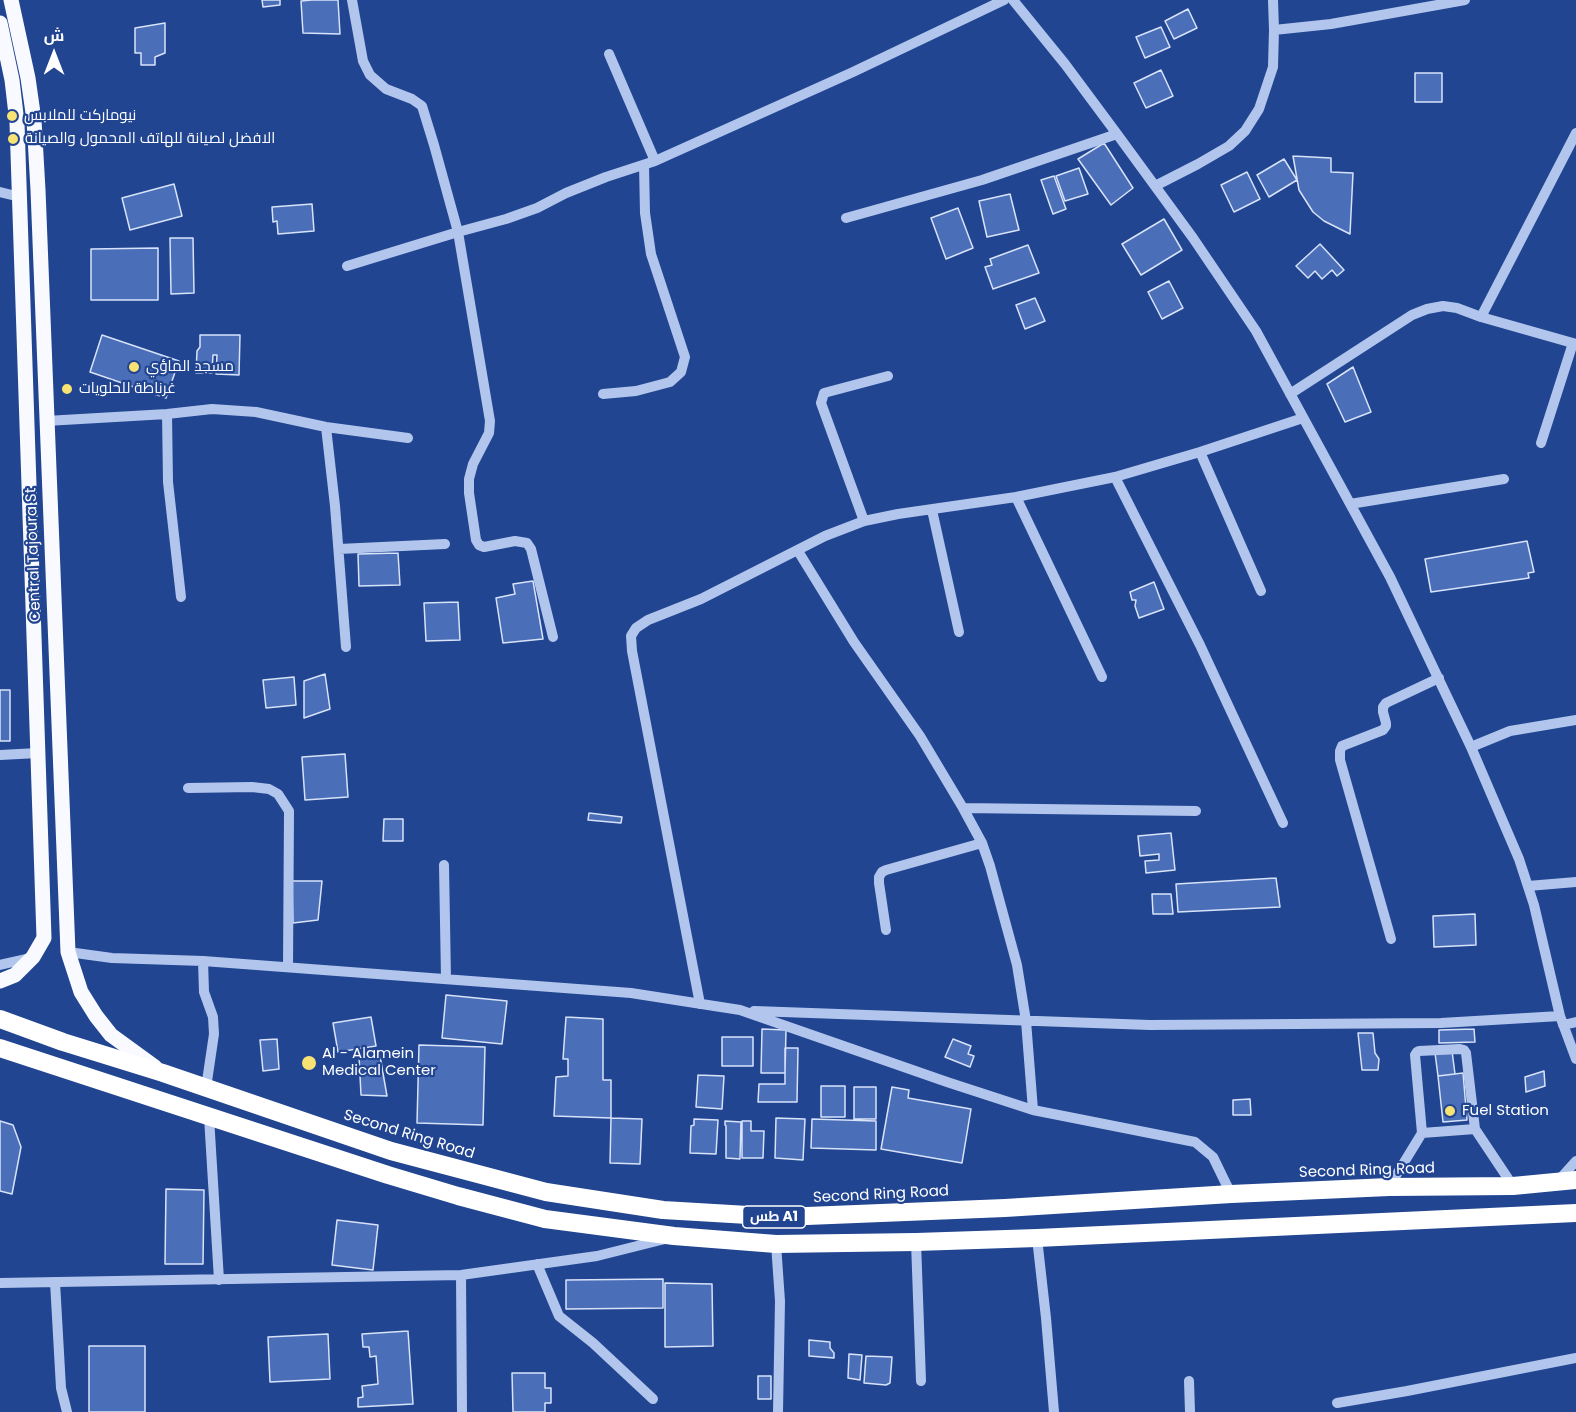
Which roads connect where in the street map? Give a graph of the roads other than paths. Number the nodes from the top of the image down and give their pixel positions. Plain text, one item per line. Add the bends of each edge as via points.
1 (11, 0) edge
2 (352, 0) edge
3 (1004, 0) edge
4 (1013, 0) edge
5 (1273, 0) edge
6 (1465, 0) edge
7 (0, 23) edge
8 (1274, 30) junction
9 (609, 54) dead end
10 (1576, 133) edge
11 (1117, 134) junction
12 (649, 163) junction
13 (1155, 186) junction
14 (0, 192) edge
15 (20, 197) junction
16 (846, 218) dead end
17 (458, 232) junction
18 (347, 266) dead end
19 (41, 270) junction
20 (22, 271) junction
21 (1481, 317) junction
22 (1574, 344) edge
23 (888, 376) dead end
24 (603, 394) dead end
25 (1290, 394) junction
26 (168, 414) junction
27 (1303, 418) junction
28 (46, 420) junction
29 (326, 427) junction
30 (408, 438) dead end
31 (1541, 443) dead end
32 (1200, 452) junction
33 (1114, 477) junction
34 (1504, 479) dead end
35 (1016, 497) junction
36 (1350, 504) junction
37 (932, 510) junction
38 (864, 520) junction
39 (446, 544) dead end
40 (339, 549) junction
41 (798, 551) junction
42 (1261, 591) dead end
43 (181, 597) dead end
44 (959, 632) dead end
45 (553, 637) dead end
46 (346, 647) dead end
47 (1102, 677) dead end
48 (1439, 678) junction
49 (1576, 720) edge
50 (1471, 747) junction
51 (38, 753) junction
52 (0, 755) edge
53 (188, 788) dead end
54 (963, 808) junction
55 (1196, 811) dead end
56 (1283, 823) dead end
57 (982, 843) junction
58 (444, 865) dead end
59 (1576, 882) edge
60 (1527, 886) junction
61 (886, 930) dead end
62 (1391, 939) dead end
63 (68, 952) junction
64 (33, 957) junction
65 (203, 961) junction
66 (0, 965) edge
67 (288, 967) junction
68 (446, 979) junction
69 (0, 981) edge
70 (700, 1004) junction
71 (740, 1010) junction
72 (0, 1019) edge
73 (1562, 1020) junction
74 (1026, 1021) junction
75 (1576, 1022) edge
76 (0, 1048) edge
77 (1576, 1059) edge
78 (163, 1073) junction
79 (206, 1088) junction
80 (1033, 1110) junction
81 (209, 1117) junction
82 (1475, 1129) junction
83 (1422, 1133) junction
84 (1576, 1161) edge
85 (1576, 1180) edge
86 (1557, 1181) junction
87 (1513, 1186) junction
88 (1389, 1187) junction
89 (1230, 1194) junction
90 (1576, 1213) edge
91 (674, 1236) junction
92 (1037, 1238) junction
93 (916, 1242) junction
94 (776, 1244) junction
95 (537, 1264) junction
96 (461, 1275) junction
97 (219, 1280) junction
98 (55, 1282) junction
99 (0, 1283) edge
100 (1576, 1358) edge
101 (921, 1381) dead end
102 (1189, 1381) dead end
103 (653, 1399) dead end
104 (1337, 1403) dead end
105 (67, 1412) edge
106 (462, 1412) edge
107 (778, 1412) edge
108 (1054, 1412) edge
109 (1190, 1412) edge

1 - 19 main road, Central Tajoura St via 34,120
2 - 17 street via 363,61 370,75 386,89 422,106
3 - 12 street
4 - 11 street
5 - 8 street
6 - 8 street
7 - 15 main road, Central Tajoura St via 17,123
8 - 13 street via 1272,67 1259,109 1245,131 1229,146
9 - 12 street
10 - 21 street
11 - 13 street
11 - 16 street via 982,180
12 - 17 street via 566,193 537,208
12 - 24 street via 645,213 651,254 686,357 681,372 670,382
13 - 25 street via 1256,331
14 - 15 street
15 - 20 main road, Central Tajoura St
17 - 18 street
17 - 45 street via 490,421 470,479 476,540 484,547 515,541 527,543
19 - 20 main road
19 - 28 main road, Central Tajoura St
20 - 51 main road, Central Tajoura St
21 - 22 street
21 - 25 street via 1443,306 1412,315
22 - 31 street
23 - 38 street via 824,393 821,403
25 - 27 street
26 - 28 street
26 - 29 street via 256,412
26 - 43 street via 168,482
27 - 32 street
27 - 36 street
28 - 63 main road, Central Tajoura St
29 - 30 street
29 - 40 street
32 - 33 street
32 - 42 street
33 - 35 street
33 - 56 street via 1200,645
34 - 36 street
35 - 37 street
35 - 47 street
36 - 48 street
37 - 38 street
37 - 44 street
38 - 41 street
39 - 40 street
40 - 46 street
41 - 54 street
41 - 70 street via 648,620 636,627 631,636
48 - 50 street
48 - 62 street via 1390,700 1383,707 1383,730 1342,746 1340,751
49 - 50 street via 1510,731
50 - 60 street
51 - 52 street
51 - 64 main road, Central Tajoura St via 44,938
53 - 67 street via 269,789 278,794 289,812
54 - 55 street
54 - 57 street
57 - 61 street via 882,873 879,883
57 - 74 street via 1017,965
58 - 68 street
59 - 60 street
60 - 73 street
63 - 65 street via 112,958
63 - 78 main road, Central Tajoura St via 81,992 96,1016 111,1035
64 - 66 street
64 - 69 main road, Central Tajoura St via 15,975
65 - 67 street
65 - 79 street via 204,992 214,1034
67 - 68 street
68 - 70 street via 631,993
70 - 71 street
71 - 74 street
71 - 80 street
72 - 78 highway, Second Ring Road / طس A1
73 - 74 street via 1150,1025
73 - 75 street
73 - 77 street
74 - 80 street
76 - 81 highway, طس A1
78 - 79 highway, Second Ring Road / طس A1
79 - 89 highway, Second Ring Road / طس A1 via 391,1151 460,1170 546,1192 663,1210 782,1218
80 - 89 street via 1195,1142 1213,1157
81 - 91 highway, طس A1 via 388,1175 545,1218
81 - 97 street
82 - 83 street
82 - 83 street via 1464,1050 1419,1051 1415,1055
82 - 87 street
83 - 88 street
84 - 86 street
85 - 86 highway, Second Ring Road / طس A1
86 - 87 highway, Second Ring Road / طس A1
87 - 88 highway, Second Ring Road / طس A1
88 - 89 highway, Second Ring Road / طس A1
90 - 92 highway, طس A1
91 - 94 highway, طس A1
91 - 95 street via 597,1256
92 - 93 highway, طس A1
92 - 108 street
93 - 94 highway, طس A1
93 - 101 street
94 - 107 street via 780,1301
95 - 96 street
95 - 103 street via 559,1316
96 - 97 street
96 - 106 street
97 - 98 street
98 - 99 street
98 - 105 street via 61,1388
100 - 104 street
102 - 109 street

